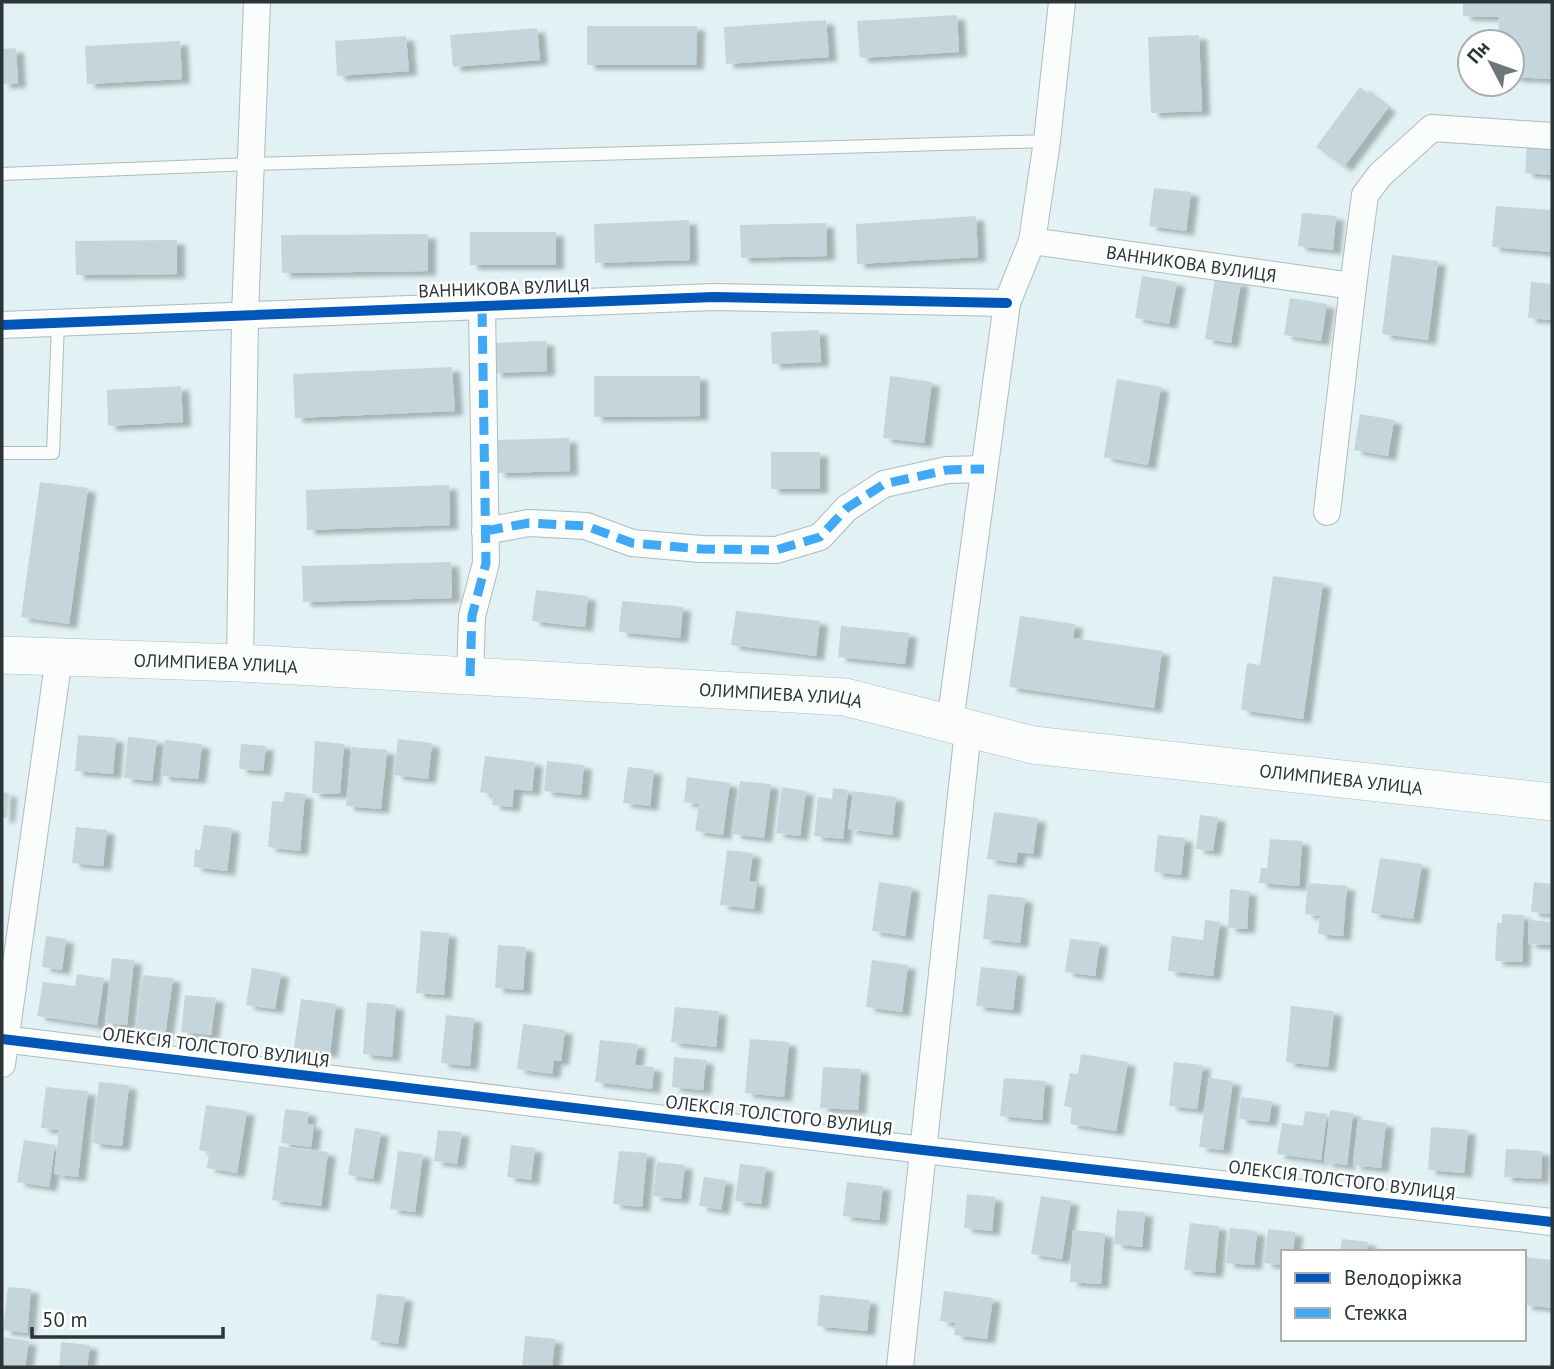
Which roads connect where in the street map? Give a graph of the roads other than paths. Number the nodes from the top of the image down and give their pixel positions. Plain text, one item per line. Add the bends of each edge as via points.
1 (257, 2) edge
2 (1062, 2) edge
3 (1552, 136) edge
4 (1047, 141) junction
5 (251, 164) junction
6 (2, 174) edge
7 (1031, 240) junction
8 (1353, 286) junction
9 (1007, 303) junction
10 (482, 306) junction
11 (244, 316) junction
12 (58, 323) junction
13 (2, 325) edge
14 (2, 453) edge
15 (985, 469) junction
16 (1327, 512) dead end
17 (485, 531) junction
18 (2, 655) edge
19 (59, 657) junction
20 (240, 663) junction
21 (470, 676) junction
22 (959, 727) junction
23 (1552, 802) edge
24 (3, 1047) edge
25 (923, 1150) junction
26 (1552, 1222) edge
27 (900, 1367) edge

1 - 5 street
2 - 4 street
3 - 8 street via 1432,128 1380,175 1365,195
4 - 5 lane
4 - 7 street
5 - 6 lane
5 - 11 street
7 - 8 street, ВАННИКОВА ВУЛИЦЯ
7 - 9 street
8 - 16 street
9 - 10 street, ВАННИКОВА ВУЛИЦЯ via 714,297
9 - 15 street
10 - 11 street, ВАННИКОВА ВУЛИЦЯ
10 - 17 street
11 - 12 street, ВАННИКОВА ВУЛИЦЯ
11 - 20 street
12 - 13 street, ВАННИКОВА ВУЛИЦЯ
12 - 14 lane via 53,453
15 - 17 street via 947,470 884,484 847,509 820,537 776,550 632,542 586,526 529,523
15 - 22 street
17 - 21 street via 486,563 472,616
18 - 19 main road, ОЛИМПИЕВА УЛИЦА
19 - 20 main road, ОЛИМПИЕВА УЛИЦА
19 - 24 street
20 - 21 main road, ОЛИМПИЕВА УЛИЦА
21 - 22 main road, ОЛИМПИЕВА УЛИЦА via 845,697
22 - 23 main road, ОЛИМПИЕВА УЛИЦА via 1033,745
22 - 25 street
24 - 25 street, ОЛЕКСІЯ ТОЛСТОГО ВУЛИЦЯ
25 - 26 street, ОЛЕКСІЯ ТОЛСТОГО ВУЛИЦЯ
25 - 27 street

